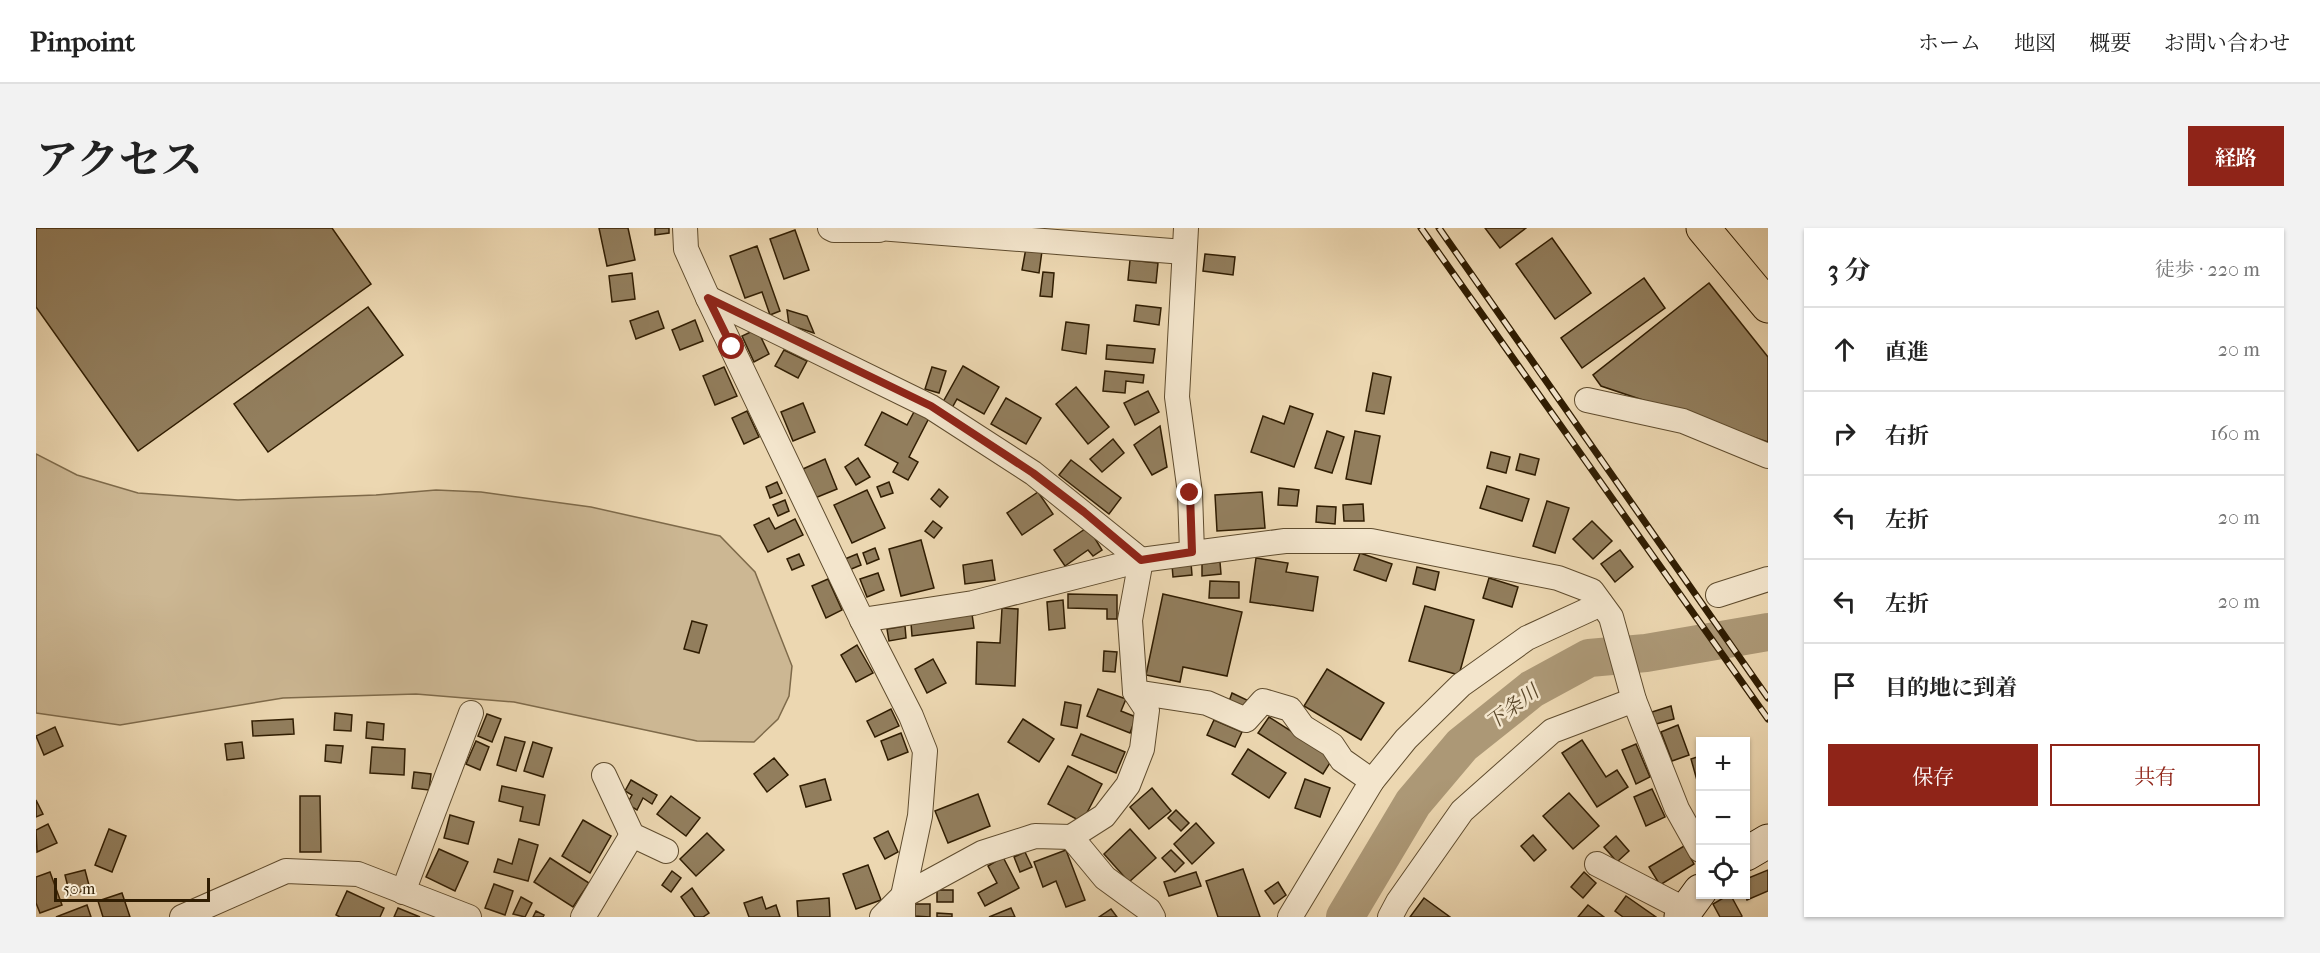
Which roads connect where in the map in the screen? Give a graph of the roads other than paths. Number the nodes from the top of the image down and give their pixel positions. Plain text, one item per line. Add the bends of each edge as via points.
1 (685, 228) edge
2 (830, 228) edge
3 (1186, 228) edge
4 (1703, 228) edge
5 (879, 229) edge
6 (997, 233) edge
7 (1184, 252) junction
8 (708, 298) junction
9 (1768, 306) edge
10 (1587, 400) dead end
11 (1768, 456) edge
12 (1192, 552) junction
13 (1141, 560) junction
14 (1768, 579) edge
15 (1718, 595) dead end
16 (1606, 611) junction
17 (862, 620) junction
18 (1135, 692) junction
19 (1634, 700) junction
20 (471, 713) dead end
21 (604, 775) dead end
22 (1372, 781) junction
23 (632, 835) junction
24 (1071, 837) junction
25 (1768, 841) edge
26 (1698, 845) edge
27 (666, 851) dead end
28 (1750, 852) edge
29 (1597, 864) dead end
30 (403, 892) junction
31 (903, 907) edge
32 (1686, 910) edge
33 (182, 917) edge
34 (469, 917) edge
35 (583, 917) edge
36 (882, 917) edge
37 (1153, 917) edge
38 (1290, 917) edge
39 (1390, 917) edge

1 - 8 street via 686,249
2 - 5 street
3 - 7 street
4 - 9 highway
5 - 6 street
6 - 7 street
7 - 12 street via 1177,397 1190,493
8 - 13 street via 931,406 1033,473
8 - 17 street
10 - 11 street via 1683,422
12 - 13 street
12 - 16 street via 1285,541 1371,541 1558,578 1592,591
13 - 17 street via 973,603
13 - 18 street via 1130,620
14 - 15 street
16 - 19 street
16 - 22 street via 1527,638 1461,685 1406,739
17 - 31 street via 925,752 920,816
18 - 22 street via 1207,704 1246,720 1263,701 1290,709 1303,727 1332,745 1342,760
18 - 24 street via 1147,710 1142,749 1128,785 1104,816
19 - 26 street via 1677,809
19 - 39 street via 1552,731 1544,738 1462,811
20 - 30 street
21 - 23 street
22 - 38 street
23 - 27 street
23 - 35 street
24 - 31 street via 1035,836 982,853
24 - 37 street via 1105,878
25 - 28 main road
29 - 32 street
30 - 33 street via 358,874 286,871
30 - 34 street
31 - 36 street

